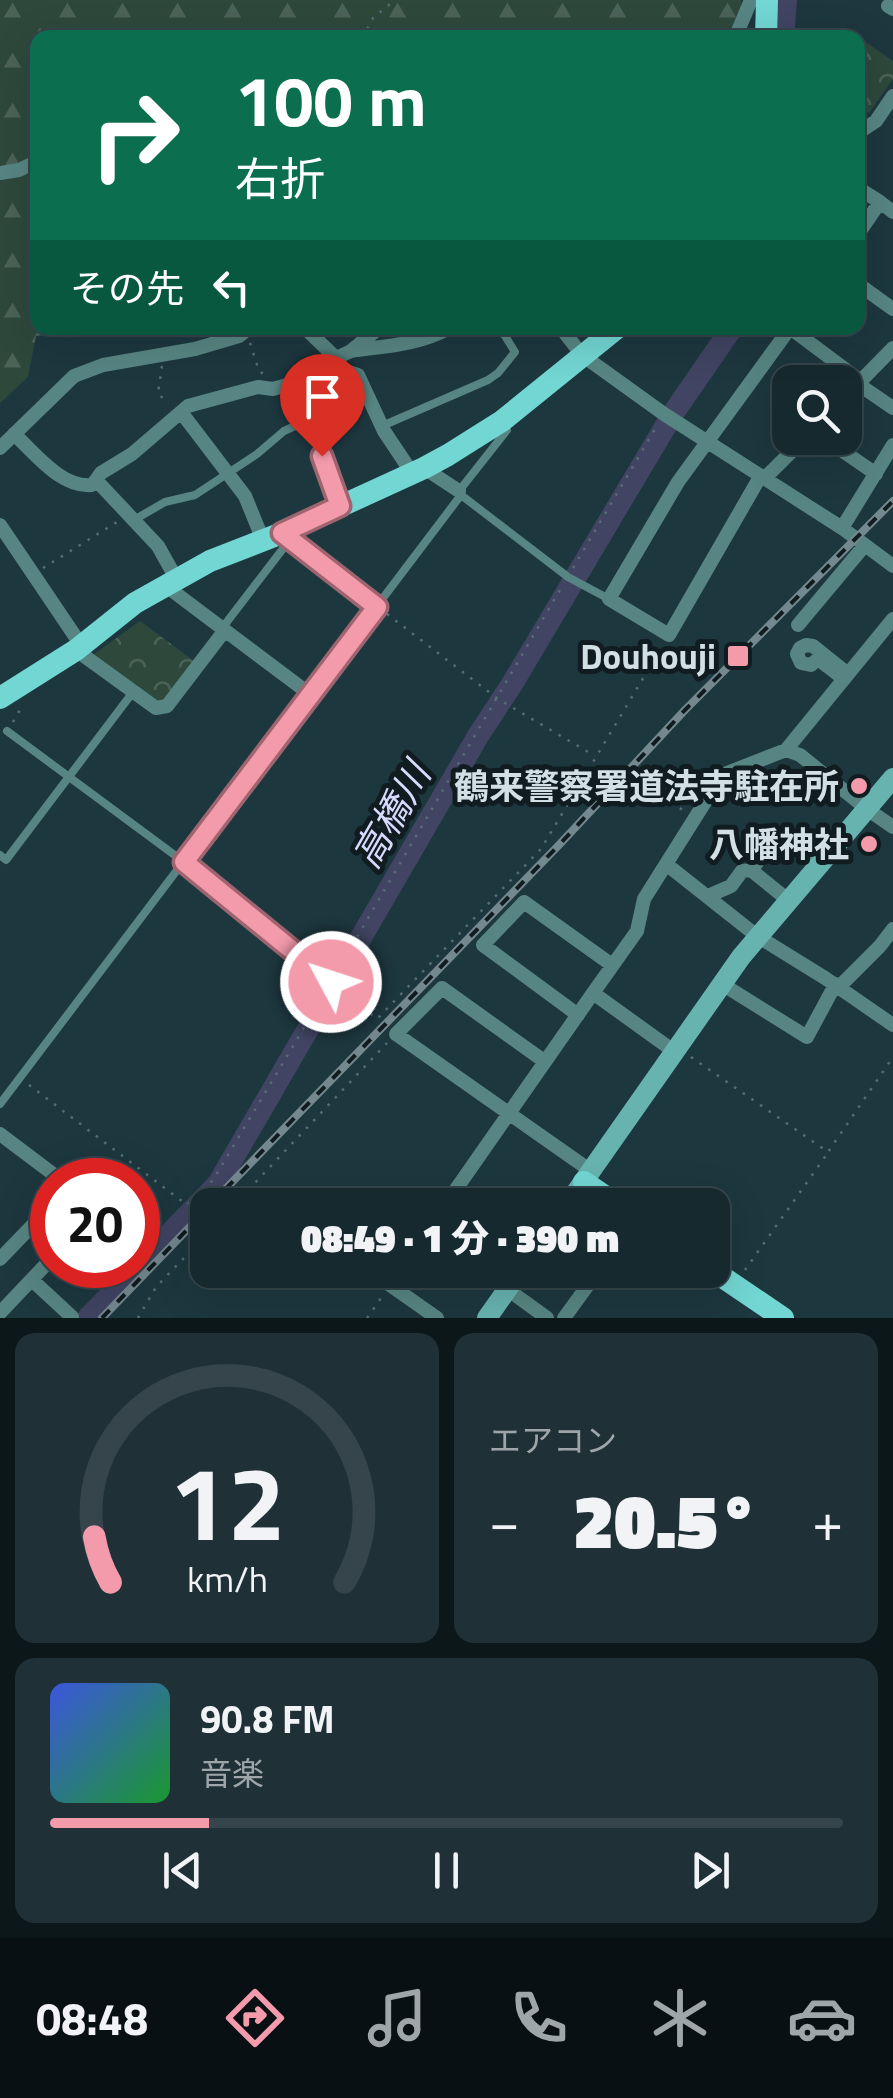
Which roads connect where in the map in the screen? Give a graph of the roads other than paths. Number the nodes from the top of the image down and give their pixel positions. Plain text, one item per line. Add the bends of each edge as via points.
1 (751, 0) edge
2 (767, 0) edge
3 (738, 30) edge
4 (766, 30) edge
5 (893, 96) edge
6 (865, 128) edge
7 (30, 165) edge
8 (0, 173) edge
9 (865, 192) edge
10 (880, 202) junction
11 (893, 212) edge
12 (865, 224) edge
13 (865, 289) edge
14 (893, 309) edge
15 (240, 335) edge
16 (312, 335) edge
17 (370, 335) edge
18 (436, 335) edge
19 (504, 335) edge
20 (566, 335) edge
21 (608, 335) edge
22 (785, 335) edge
23 (799, 335) edge
24 (893, 348) edge
25 (351, 350) junction
26 (582, 354) junction
27 (336, 358) junction
28 (836, 365) edge
29 (862, 380) edge
30 (862, 385) edge
31 (893, 408) edge
32 (182, 412) junction
33 (324, 413) junction
34 (502, 421) junction
35 (382, 426) junction
36 (14, 434) junction
37 (707, 442) junction
38 (893, 446) edge
39 (0, 448) edge
40 (787, 455) edge
41 (849, 455) edge
42 (418, 470) junction
43 (229, 474) junction
44 (876, 474) junction
45 (762, 478) junction
46 (96, 480) junction
47 (460, 493) junction
48 (340, 506) junction
49 (132, 518) junction
50 (0, 525) edge
51 (842, 528) junction
52 (277, 540) junction
53 (865, 545) junction
54 (893, 566) edge
55 (171, 583) junction
56 (610, 599) junction
57 (377, 607) junction
58 (893, 619) edge
59 (798, 625) dead end
60 (224, 629) junction
61 (78, 647) junction
62 (133, 692) junction
63 (310, 695) junction
64 (0, 698) edge
65 (7, 731) road end
66 (786, 750) junction
67 (68, 777) junction
68 (893, 778) edge
69 (867, 809) junction
70 (893, 827) edge
71 (0, 856) edge
72 (823, 859) junction
73 (184, 862) junction
74 (666, 864) junction
75 (752, 870) junction
76 (708, 896) junction
77 (788, 900) junction
78 (893, 929) edge
79 (757, 936) junction
80 (612, 965) junction
81 (331, 982) road end
82 (722, 984) junction
83 (835, 985) junction
84 (593, 993) junction
85 (578, 1015) junction
86 (893, 1026) edge
87 (676, 1050) junction
88 (544, 1061) junction
89 (0, 1104) edge
90 (509, 1112) junction
91 (0, 1134) edge
92 (32, 1158) edge
93 (588, 1176) junction
94 (457, 1188) edge
95 (579, 1188) edge
96 (600, 1188) edge
97 (30, 1227) edge
98 (0, 1259) edge
99 (30, 1282) edge
100 (730, 1282) edge
101 (41, 1288) edge
102 (396, 1288) edge
103 (505, 1288) edge
104 (586, 1288) edge
105 (508, 1290) junction
106 (0, 1313) edge
107 (72, 1317) edge
108 (437, 1318) edge
109 (488, 1318) edge
110 (548, 1318) edge
111 (564, 1318) edge
112 (783, 1318) edge

1 - 3 street
2 - 4 main road
5 - 6 street
7 - 8 street
9 - 10 street
10 - 11 street
10 - 12 street
13 - 14 street
15 - 36 street via 74,376
16 - 27 street
17 - 25 street
18 - 25 street
19 - 35 lane via 514,352 498,373
20 - 26 street
21 - 26 main road
22 - 37 street
23 - 28 street
24 - 29 street
25 - 27 street
26 - 34 main road
26 - 37 street
27 - 32 street via 316,376
30 - 31 street
32 - 43 street
32 - 46 street
33 - 35 street via 322,387 344,371 358,375
33 - 43 lane via 284,430
33 - 48 street via 322,456
34 - 42 main road
34 - 47 lane via 506,430
35 - 42 street
36 - 39 street
36 - 46 street via 66,481 78,486
37 - 45 street
37 - 56 street
38 - 44 street
40 - 45 street
41 - 44 street
42 - 47 street
42 - 48 main road
43 - 49 lane via 195,495
43 - 52 street
44 - 51 street
45 - 51 street
45 - 56 street via 670,635
46 - 49 street
47 - 56 lane via 572,579
47 - 57 lane
48 - 52 main road
49 - 55 street via 158,546
50 - 61 street
51 - 53 street
52 - 55 main road
52 - 57 lane
52 - 60 lane
53 - 54 street
53 - 59 street
55 - 60 street
55 - 61 main road via 134,602
57 - 63 lane
58 - 66 street
60 - 62 street via 166,706 156,708
60 - 63 street
61 - 62 street
61 - 64 main road
62 - 67 lane
63 - 73 lane
65 - 67 lane
66 - 69 street
66 - 74 street via 722,775
67 - 71 lane via 6,860
67 - 73 lane
68 - 69 main road
69 - 70 street
69 - 72 main road
72 - 75 street via 778,836
72 - 77 main road
73 - 81 lane
73 - 89 lane
74 - 76 street
74 - 80 street via 644,900 637,931
75 - 76 street
75 - 77 street
76 - 79 street
77 - 79 main road
78 - 83 street
79 - 82 main road
79 - 83 street
80 - 84 street
80 - 85 street via 524,902 483,946
82 - 83 street via 807,1037
82 - 87 main road
83 - 86 street
84 - 85 street
84 - 87 street
85 - 88 street
87 - 93 main road
88 - 90 street
88 - 90 street via 442,988 396,1034
90 - 93 street
90 - 94 street
91 - 92 street
93 - 95 main road
93 - 96 main road
97 - 98 street
99 - 106 street
100 - 112 main road
101 - 107 street
102 - 108 street
103 - 105 street
104 - 111 street
105 - 109 main road
105 - 110 street

